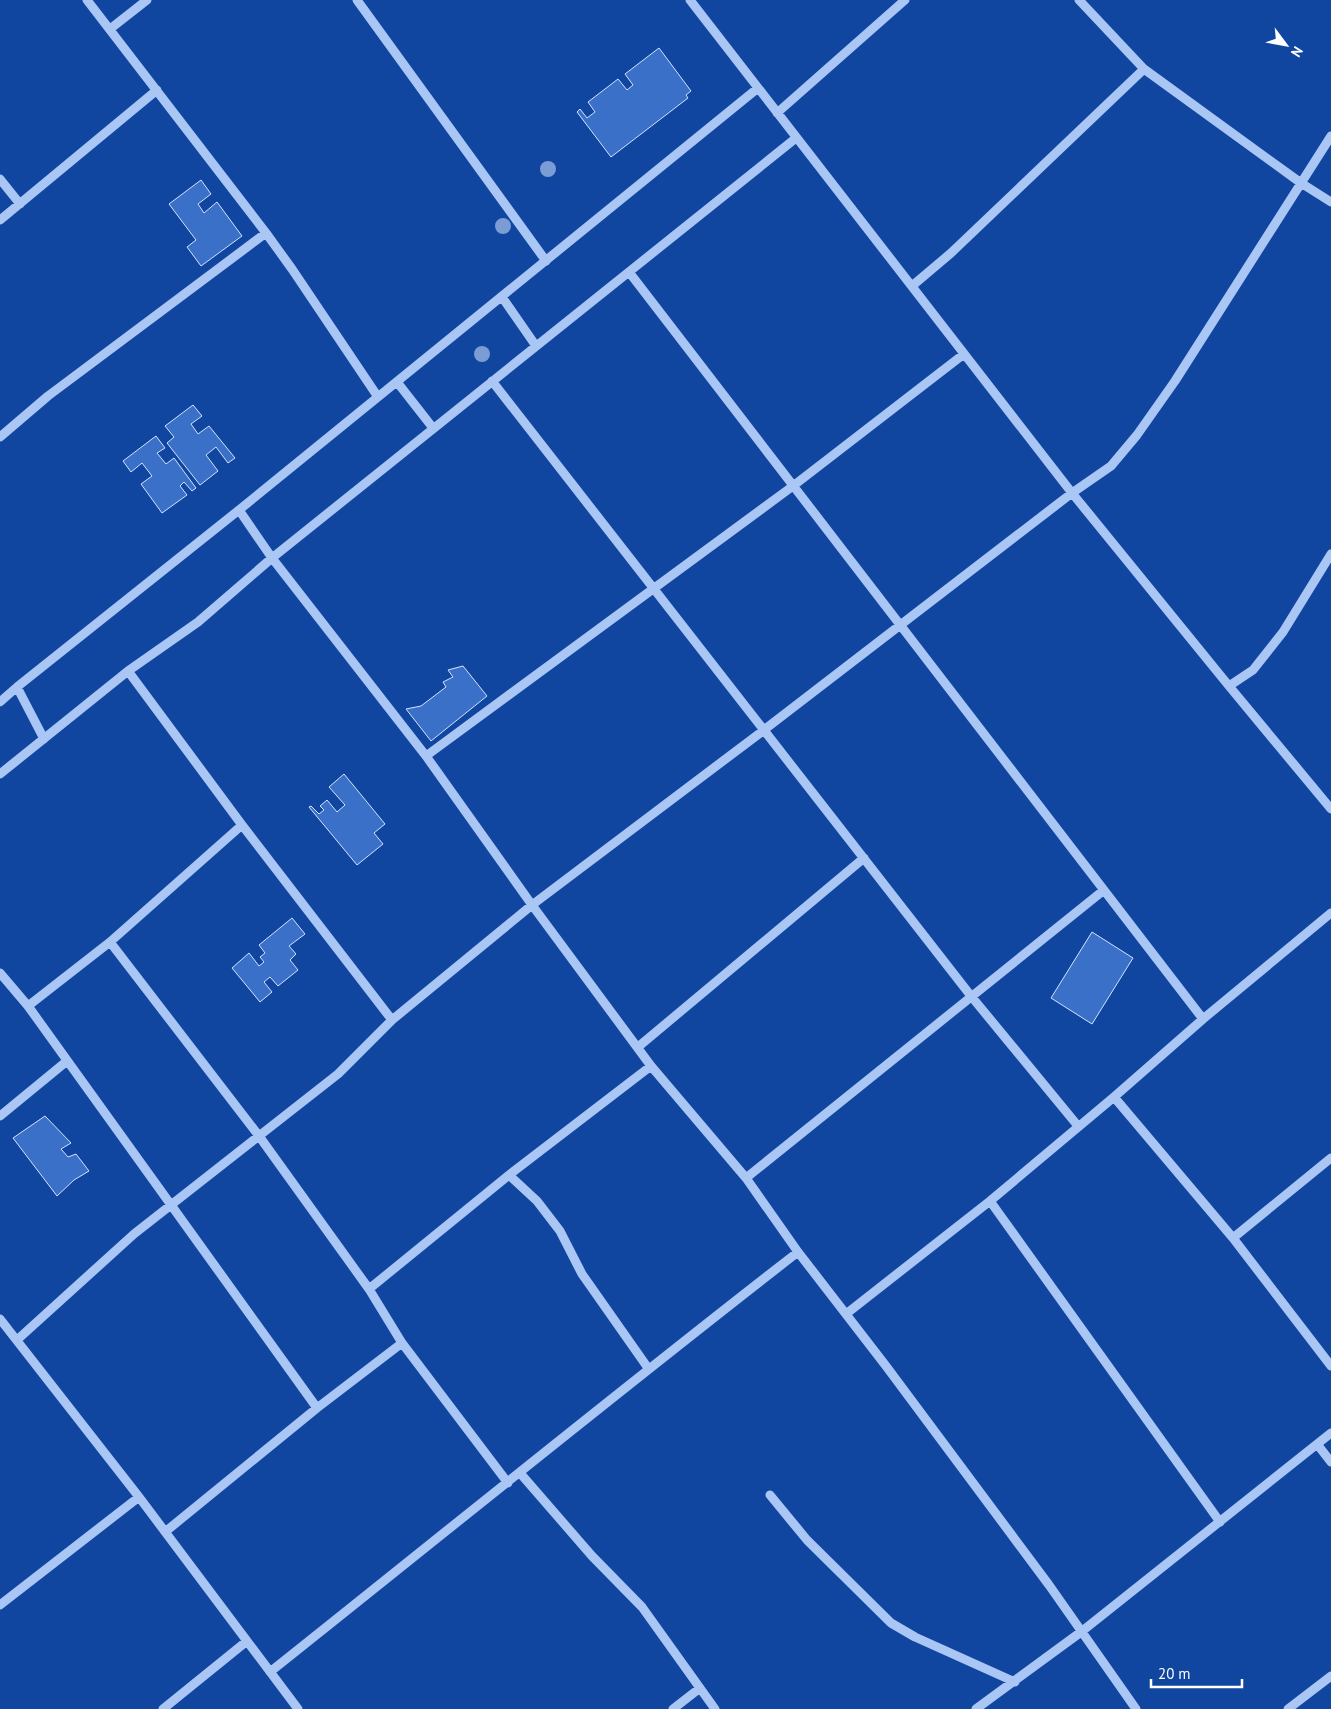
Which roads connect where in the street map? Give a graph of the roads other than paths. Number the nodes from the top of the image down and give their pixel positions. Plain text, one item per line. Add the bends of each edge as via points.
1 (88, 0) edge
2 (147, 0) edge
3 (357, 0) edge
4 (690, 0) edge
5 (905, 0) edge
6 (1079, 0) edge
7 (110, 29) junction
8 (1144, 69) junction
9 (758, 88) junction
10 (157, 90) junction
11 (777, 113) junction
12 (1331, 136) edge
13 (796, 138) junction
14 (0, 179) edge
15 (1301, 183) junction
16 (1331, 202) edge
17 (20, 204) junction
18 (0, 220) edge
19 (266, 233) junction
20 (546, 261) junction
21 (628, 272) junction
22 (912, 286) junction
23 (502, 296) junction
24 (536, 346) junction
25 (964, 354) junction
26 (492, 381) junction
27 (396, 382) junction
28 (378, 397) junction
29 (433, 428) junction
30 (0, 437) edge
31 (793, 486) junction
32 (1072, 493) junction
33 (239, 510) junction
34 (1331, 554) edge
35 (272, 558) junction
36 (654, 589) junction
37 (900, 625) junction
38 (128, 671) junction
39 (1229, 686) junction
40 (17, 687) junction
41 (0, 702) edge
42 (764, 730) junction
43 (44, 739) junction
44 (426, 756) junction
45 (0, 774) edge
46 (1331, 809) edge
47 (242, 825) junction
48 (864, 858) junction
49 (1104, 890) junction
50 (532, 905) junction
51 (1331, 913) edge
52 (110, 942) junction
53 (0, 973) edge
54 (971, 996) junction
55 (28, 1006) junction
56 (1203, 1018) junction
57 (392, 1020) junction
58 (638, 1047) junction
59 (67, 1061) junction
60 (652, 1066) junction
61 (1114, 1097) junction
62 (0, 1116) edge
63 (1078, 1126) junction
64 (259, 1136) junction
65 (1331, 1158) edge
66 (509, 1175) junction
67 (746, 1178) junction
68 (990, 1200) junction
69 (171, 1206) junction
70 (1233, 1238) junction
71 (798, 1252) junction
72 (369, 1289) junction
73 (846, 1314) junction
74 (0, 1319) edge
75 (16, 1340) junction
76 (402, 1343) junction
77 (1331, 1366) edge
78 (648, 1368) junction
79 (317, 1408) junction
80 (1331, 1433) edge
81 (1317, 1444) junction
82 (1331, 1462) edge
83 (520, 1473) junction
84 (508, 1483) junction
85 (770, 1495) dead end
86 (139, 1497) junction
87 (1220, 1522) junction
88 (164, 1532) junction
89 (0, 1605) edge
90 (1081, 1632) junction
91 (247, 1641) junction
92 (270, 1672) junction
93 (1331, 1676) edge
94 (1015, 1682) junction
95 (700, 1688) junction
96 (163, 1709) edge
97 (298, 1709) edge
98 (673, 1709) edge
99 (715, 1709) edge
100 (976, 1709) edge
101 (1136, 1709) edge
102 (1288, 1709) edge

1 - 7 street
2 - 7 street
3 - 20 street
4 - 9 street
5 - 11 street
6 - 8 street
7 - 10 street
8 - 15 street
8 - 22 street via 951,253
9 - 11 street
9 - 20 street
10 - 17 street
10 - 19 street
11 - 13 street
12 - 15 street
13 - 21 street
13 - 22 street
14 - 17 street
15 - 16 street
15 - 32 street via 1137,435 1111,466
17 - 18 street
19 - 28 street
19 - 30 street via 48,396
20 - 23 street
21 - 24 street
21 - 31 street
22 - 25 street
23 - 24 street
23 - 27 street
24 - 26 street
25 - 31 street
25 - 32 street
26 - 29 street
26 - 36 street
27 - 28 street
27 - 29 street
28 - 33 street
29 - 35 street
31 - 36 street
31 - 37 street
32 - 37 street
32 - 39 street
33 - 35 street
33 - 40 street
34 - 39 street via 1283,632 1253,670
35 - 38 street via 198,622
35 - 44 street
36 - 42 street
36 - 44 street
37 - 42 street
37 - 49 street
38 - 43 street
38 - 47 street
39 - 46 street
40 - 41 street
40 - 43 street
42 - 48 street
42 - 50 street
43 - 45 street
44 - 50 street
47 - 52 street
47 - 57 street
48 - 54 street
48 - 58 street
49 - 54 street
49 - 56 street
50 - 57 street
50 - 58 street
51 - 56 street
52 - 55 street
52 - 64 street
53 - 55 street
54 - 63 street
54 - 67 street
55 - 59 street
56 - 61 street
57 - 64 street via 338,1074
58 - 60 street
59 - 62 street
59 - 69 street
60 - 66 street
60 - 67 street
61 - 63 street
61 - 70 street
63 - 68 street
64 - 69 street
64 - 72 street
65 - 70 street
66 - 72 street
66 - 78 street via 537,1201 560,1231 582,1274
67 - 71 street
68 - 73 street
68 - 87 street
69 - 75 street via 134,1234
69 - 79 street
70 - 77 street
71 - 73 street
71 - 78 street
72 - 76 street
73 - 90 street
74 - 75 street
75 - 86 street
76 - 79 street
76 - 84 street
78 - 83 street
79 - 88 street
80 - 81 street
81 - 82 street
81 - 87 street
83 - 84 street
83 - 95 street via 642,1608
84 - 92 street
85 - 94 street via 807,1540 891,1623
86 - 88 street
86 - 89 street
87 - 90 street
88 - 91 street
90 - 94 street
90 - 101 street
91 - 92 street
91 - 96 street
92 - 97 street
93 - 102 street
94 - 100 street
95 - 98 street
95 - 99 street

